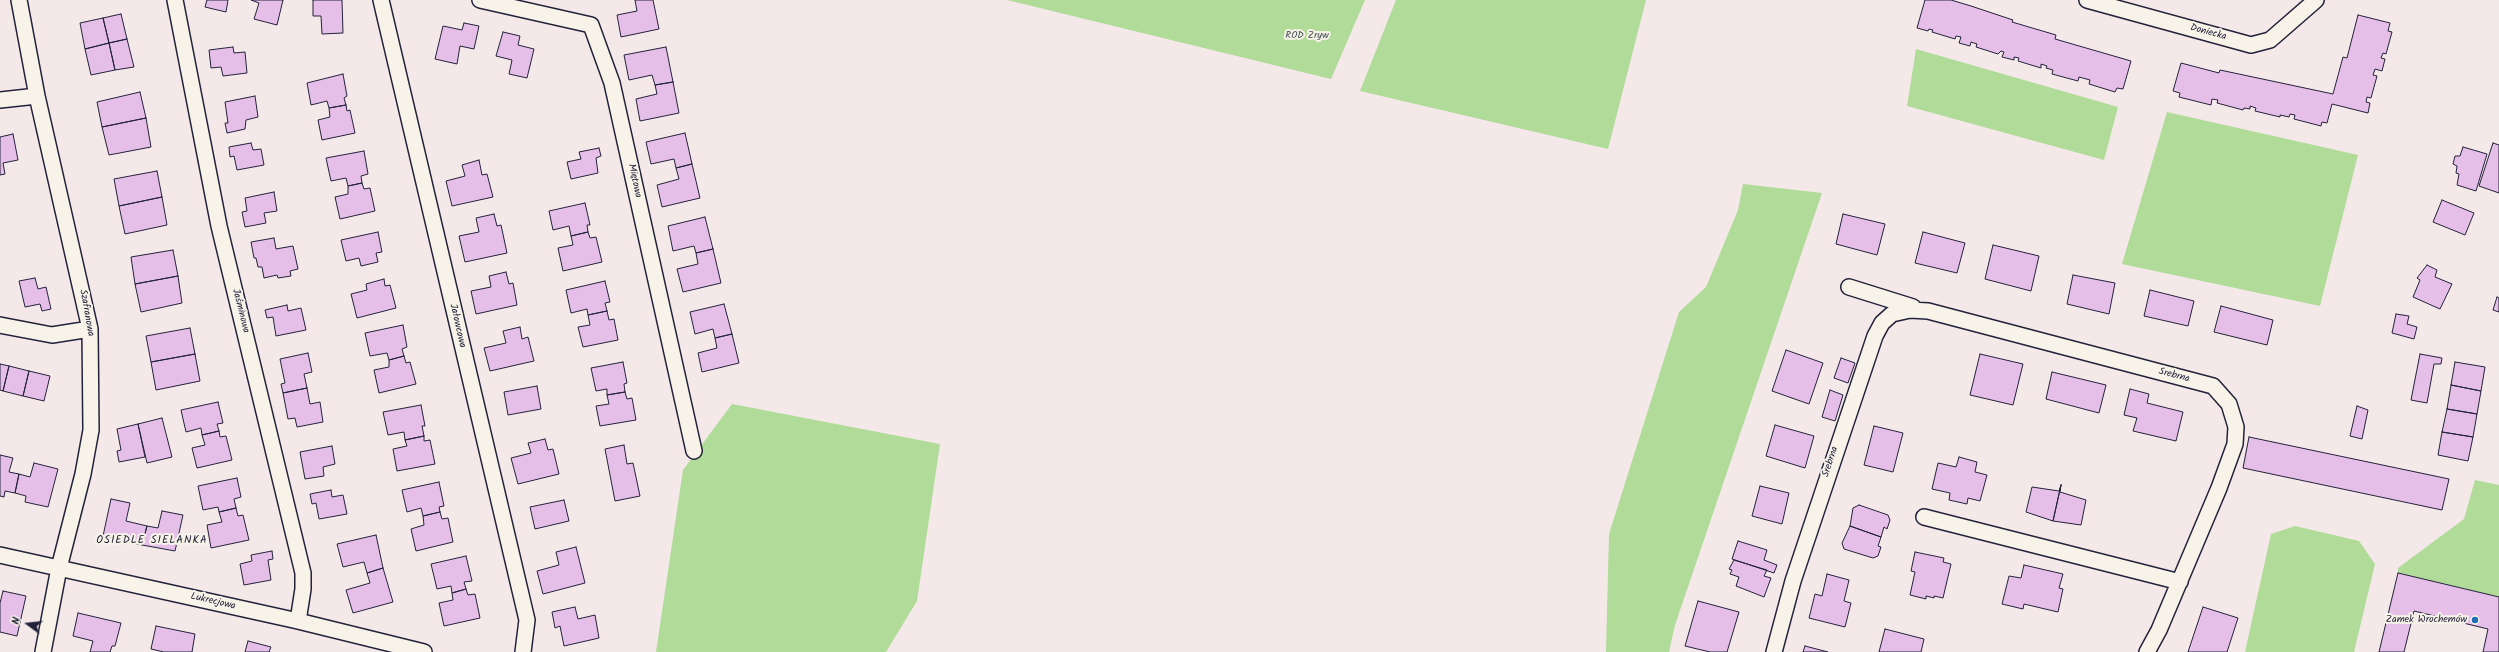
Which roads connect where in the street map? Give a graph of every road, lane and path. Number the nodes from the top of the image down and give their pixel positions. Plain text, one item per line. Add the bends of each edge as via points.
1 (19, 0) edge
2 (175, 0) edge
3 (380, 0) edge
4 (480, 0) edge
5 (2087, 0) edge
6 (2316, 0) edge
7 (37, 96) junction
8 (0, 100) edge
9 (1849, 287) dead end
10 (1928, 312) junction
11 (0, 325) edge
12 (90, 329) junction
13 (694, 451) dead end
14 (1924, 517) dead end
15 (0, 555) edge
16 (59, 568) junction
17 (2180, 582) junction
18 (298, 621) junction
19 (43, 652) edge
20 (424, 652) edge
21 (524, 652) edge
22 (1774, 652) edge
23 (2147, 652) edge

1 - 7 street, Szafranowa
2 - 18 street, Jaśminowa via 219,226 303,573
3 - 21 street, Jałowcowa via 527,620
4 - 13 street, Miętowa via 591,25 612,83
5 - 6 street, Doniecka via 2251,45 2270,40
7 - 8 street
7 - 12 street, Szafranowa
9 - 10 street, Srebrna
10 - 17 street, Srebrna via 2213,386 2223,395 2234,415 2235,444
10 - 22 street, Srebrna via 1900,311 1892,314 1882,322 1875,336 1793,581
11 - 12 street via 52,335
12 - 16 street, Szafranowa via 91,430 83,474
14 - 17 street
15 - 16 street, Lukrecjowa
16 - 18 street, Lukrecjowa
16 - 19 street, Szafranowa
17 - 23 street, Srebrna
18 - 20 street, Lukrecjowa

